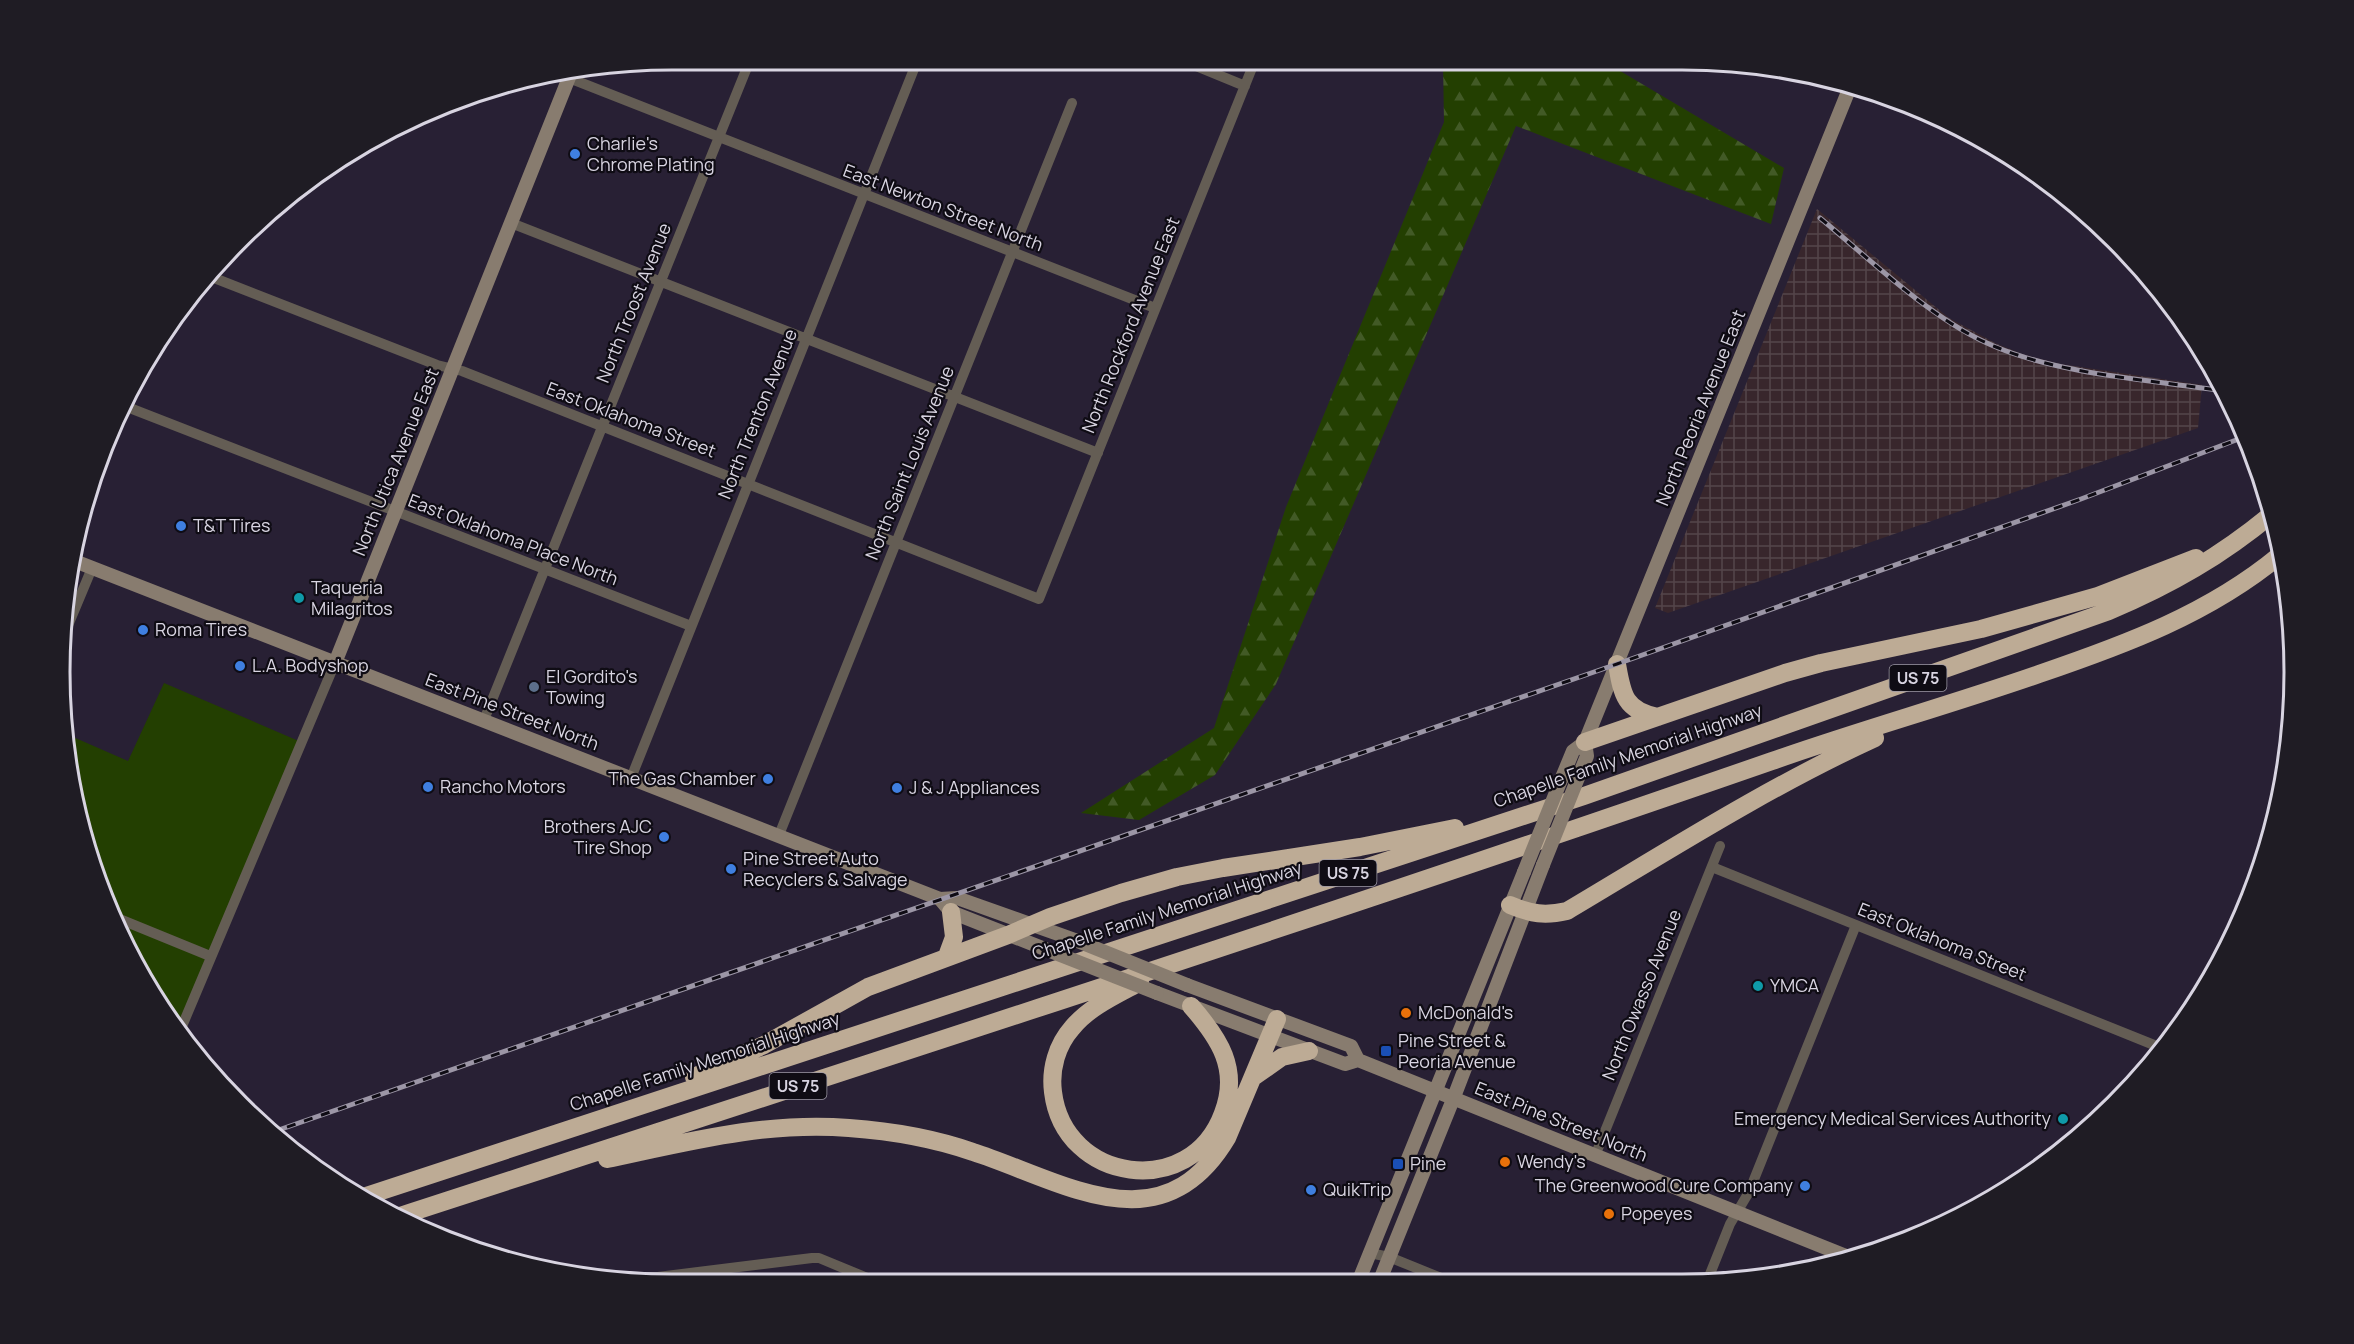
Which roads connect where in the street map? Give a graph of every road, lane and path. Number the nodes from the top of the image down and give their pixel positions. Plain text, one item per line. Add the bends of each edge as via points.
1 (746, 70) edge
2 (914, 70) edge
3 (1206, 70) edge
4 (1251, 70) edge
5 (580, 78) edge
6 (569, 80) edge
7 (1245, 86) junction
8 (1847, 94) edge
9 (1072, 103) dead end
10 (719, 138) junction
11 (865, 195) junction
12 (511, 223) junction
13 (1012, 253) junction
14 (217, 279) edge
15 (659, 282) junction
16 (1155, 308) junction
17 (807, 339) junction
18 (453, 369) junction
19 (954, 397) junction
20 (132, 409) edge
21 (602, 426) junction
22 (1098, 453) junction
23 (747, 483) junction
24 (396, 513) junction
25 (2264, 520) edge
26 (2242, 538) junction
27 (896, 543) junction
28 (2273, 560) edge
29 (81, 563) edge
30 (92, 568) junction
31 (546, 569) junction
32 (1039, 599) joint
33 (74, 610) edge
34 (691, 626) junction
35 (335, 663) junction
36 (1617, 664) junction
37 (1937, 709) junction
38 (1658, 717) junction
39 (484, 720) junction
40 (1585, 742) junction
41 (632, 778) junction
42 (1540, 810) junction
43 (779, 835) junction
44 (1720, 846) dead end
45 (1712, 867) junction
46 (945, 906) junction
47 (1518, 908) junction
48 (125, 921) edge
49 (1032, 923) junction
50 (1856, 925) junction
51 (1008, 935) junction
52 (210, 956) junction
53 (947, 956) junction
54 (1175, 962) junction
55 (1191, 1006) junction
56 (1277, 1019) junction
57 (184, 1022) edge
58 (1269, 1037) junction
59 (2154, 1045) edge
60 (1309, 1051) junction
61 (1358, 1060) junction
62 (1253, 1077) junction
63 (1435, 1090) junction
64 (1454, 1097) junction
65 (608, 1116) junction
66 (1595, 1156) junction
67 (515, 1179) junction
68 (373, 1194) edge
69 (1738, 1212) junction
70 (410, 1213) edge
71 (1370, 1253) junction
72 (1838, 1253) edge
73 (1389, 1257) junction
74 (1711, 1273) edge
75 (682, 1274) edge
76 (858, 1274) edge
77 (1361, 1274) edge
78 (1382, 1274) edge
79 (1431, 1274) edge

1 - 10 street, North Troost Avenue
2 - 11 street, North Trenton Avenue
3 - 7 street
4 - 7 street, North Rockford Avenue East
5 - 10 street, East Newton Street North
6 - 12 main road, North Utica Avenue East
7 - 16 street, North Rockford Avenue East
8 - 36 main road, North Peoria Avenue East
9 - 13 street, North Saint Louis Avenue
10 - 11 street, East Newton Street North
10 - 15 street, North Troost Avenue
11 - 13 street, East Newton Street North
11 - 17 street, North Trenton Avenue
12 - 15 street
12 - 18 main road, North Utica Avenue East
13 - 16 street, East Newton Street North
13 - 19 street, North Saint Louis Avenue
14 - 18 street, East Oklahoma Street
15 - 17 street
15 - 21 street, North Troost Avenue
16 - 22 street, North Rockford Avenue East
17 - 19 street
17 - 23 street, North Trenton Avenue
18 - 21 street, East Oklahoma Street
18 - 24 main road, North Utica Avenue East
19 - 22 street
19 - 27 street, North Saint Louis Avenue
20 - 24 street, East Oklahoma Place North
21 - 23 street, East Oklahoma Street
21 - 31 street, North Troost Avenue
22 - 32 street, North Rockford Avenue East
23 - 27 street, East Oklahoma Street
23 - 34 street, North Trenton Avenue
24 - 31 street, East Oklahoma Place North
24 - 35 main road, North Utica Avenue East
25 - 26 highway, Chapelle Family Memorial Highway / US 75
26 - 38 highway via 2098,596 1981,629 1821,663
26 - 42 highway, Chapelle Family Memorial Highway / US 75 via 2178,580 2109,611
27 - 32 street, East Oklahoma Street
27 - 43 street, North Saint Louis Avenue
28 - 37 highway, US 75 via 2169,625 2093,656
29 - 30 main road, East Pine Street North
30 - 33 street
30 - 35 main road, East Pine Street North
31 - 34 street, East Oklahoma Place North
31 - 39 street, North Troost Avenue
34 - 41 street, North Trenton Avenue
35 - 39 main road, East Pine Street North
35 - 52 street, North Utica Avenue East
36 - 38 highway via 1622,692 1629,704 1645,715
36 - 40 main road, North Peoria Avenue East
37 - 47 highway via 1804,772 1567,911 1534,915
37 - 54 highway, US 75 via 1817,745 1469,866
38 - 40 highway
39 - 41 main road, East Pine Street North
40 - 47 main road, North Peoria Avenue East, bridge via 1587,756 1543,865
40 - 47 main road, North Peoria Avenue East, bridge via 1573,751 1561,780 1524,872
41 - 43 main road, East Pine Street North
42 - 49 highway via 1360,847 1177,877
42 - 65 highway, Chapelle Family Memorial Highway / US 75
43 - 46 main road, East Pine Street North
44 - 45 street, North Owasso Avenue
45 - 50 street, East Oklahoma Street
45 - 66 street, North Owasso Avenue
46 - 49 main road, East Pine Street North via 957,898
46 - 51 main road, East Pine Street North
46 - 53 highway via 954,937
47 - 63 main road, North Peoria Avenue East
47 - 64 main road, North Peoria Avenue East
48 - 52 street
49 - 51 highway
49 - 56 main road, East Pine Street North, bridge
50 - 59 street, East Oklahoma Street
50 - 69 street
51 - 53 highway
51 - 55 main road, East Pine Street North, bridge
52 - 57 street, North Utica Avenue East
53 - 65 highway via 868,987 764,1045
54 - 55 highway via 1094,1008 1072,1028 1058,1049 1052,1085 1057,1113 1070,1136 1089,1154 1110,1166 1157,1170 1191,1155 1214,1132 1227,1102 1228,1068 1216,1036
54 - 67 highway, US 75
55 - 58 main road, East Pine Street North
56 - 58 highway
56 - 61 main road, East Pine Street North via 1351,1046
58 - 60 main road, East Pine Street North
58 - 62 highway
60 - 61 main road, East Pine Street North via 1345,1064
60 - 62 highway via 1282,1057
61 - 63 main road, East Pine Street North
62 - 67 highway via 1227,1138 1209,1166 1189,1182 1141,1199 1088,1194 999,1160 928,1139 822,1127 720,1135
63 - 64 main road, East Pine Street North
63 - 71 main road, North Peoria Avenue East
64 - 66 main road, East Pine Street North
64 - 73 main road, North Peoria Avenue East
65 - 68 highway, Chapelle Family Memorial Highway / US 75
66 - 69 main road, East Pine Street North
67 - 70 highway, US 75
69 - 72 main road, East Pine Street North
69 - 74 street
71 - 73 street
71 - 77 main road, North Peoria Avenue East
73 - 78 main road, North Peoria Avenue East
73 - 79 street
75 - 76 street via 812,1258

